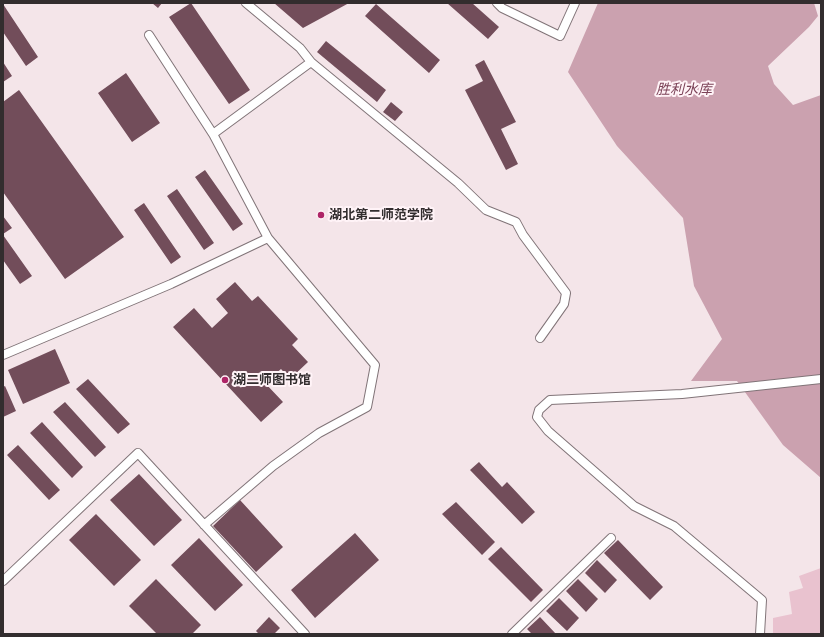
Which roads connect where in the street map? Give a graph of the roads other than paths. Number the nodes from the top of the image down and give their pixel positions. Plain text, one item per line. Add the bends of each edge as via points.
1 (246, 3) edge
2 (497, 3) edge
3 (575, 3) edge
4 (149, 35) dead end
5 (311, 62) junction
6 (213, 134) junction
7 (268, 238) junction
8 (540, 338) dead end
9 (3, 355) edge
10 (821, 379) edge
11 (204, 525) junction
12 (611, 538) dead end
13 (3, 581) edge
14 (305, 634) edge
15 (512, 634) edge
16 (760, 634) edge

1 - 5 street via 300,48
2 - 3 street via 502,8 560,36
4 - 6 street
5 - 6 street
5 - 8 street via 458,183 486,210 516,222 566,293 564,304
6 - 7 street
7 - 9 street via 171,284
7 - 11 street via 375,365 366,407 319,433 272,466
10 - 16 street via 682,394 550,400 539,410 537,417 548,431 634,506 674,526 762,600
11 - 13 street via 138,453
11 - 14 street
12 - 15 street

